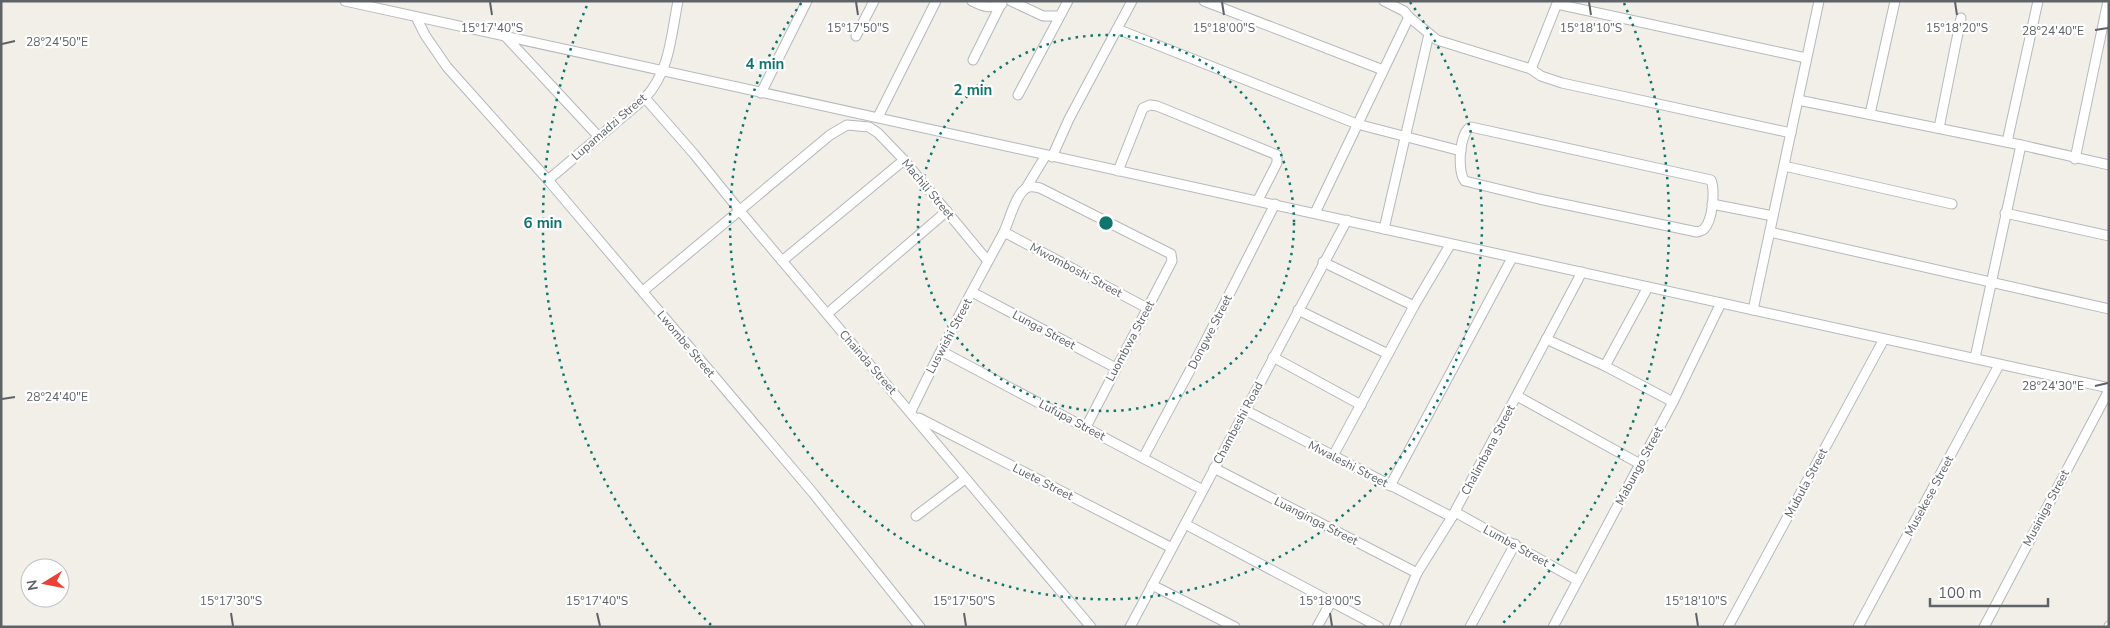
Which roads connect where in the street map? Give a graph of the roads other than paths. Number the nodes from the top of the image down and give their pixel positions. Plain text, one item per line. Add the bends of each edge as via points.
1 (345, 1) edge
2 (678, 1) edge
3 (807, 1) edge
4 (874, 1) edge
5 (936, 1) edge
6 (972, 1) edge
7 (1011, 1) edge
8 (1068, 1) edge
9 (1132, 1) edge
10 (1204, 1) edge
11 (1384, 1) edge
12 (1408, 1) edge
13 (1819, 1) edge
14 (1894, 1) edge
15 (2038, 1) edge
16 (2108, 1) edge
17 (1557, 2) edge
18 (1003, 3) edge
19 (1406, 14) junction
20 (1058, 16) junction
21 (416, 17) junction
22 (1961, 18) dead end
23 (1117, 29) junction
24 (1429, 34) junction
25 (505, 36) junction
26 (856, 36) dead end
27 (1806, 58) junction
28 (973, 60) dead end
29 (1531, 69) junction
30 (664, 70) junction
31 (1382, 70) junction
32 (761, 93) junction
33 (1018, 96) dead end
34 (645, 98) junction
35 (1798, 100) junction
36 (1870, 114) junction
37 (876, 117) junction
38 (1357, 124) junction
39 (865, 126) junction
40 (1939, 128) junction
41 (1791, 133) junction
42 (599, 137) junction
43 (1406, 137) junction
44 (2007, 142) junction
45 (2021, 145) junction
46 (1461, 151) junction
47 (1049, 156) junction
48 (2076, 158) junction
49 (904, 160) junction
50 (2109, 165) edge
51 (1784, 166) junction
52 (1118, 171) junction
53 (548, 180) junction
54 (1026, 188) junction
55 (1258, 200) junction
56 (1275, 204) junction
57 (1712, 204) junction
58 (1952, 204) dead end
59 (947, 210) junction
60 (740, 211) junction
61 (1315, 213) junction
62 (2005, 213) junction
63 (1773, 216) junction
64 (1347, 220) junction
65 (1384, 229) junction
66 (1004, 232) junction
67 (1770, 232) junction
68 (2109, 236) edge
69 (1450, 245) junction
70 (1512, 258) junction
71 (987, 260) junction
72 (782, 261) junction
73 (1323, 262) junction
74 (1582, 272) junction
75 (1990, 282) junction
76 (1648, 287) junction
77 (642, 291) junction
78 (972, 292) junction
79 (1721, 303) junction
80 (1414, 306) junction
81 (1147, 308) junction
82 (2109, 309) edge
83 (1298, 310) junction
84 (1753, 310) junction
85 (827, 314) junction
86 (1546, 339) junction
87 (1884, 339) junction
88 (941, 351) junction
89 (1388, 354) junction
90 (1273, 357) junction
91 (1975, 358) junction
92 (2000, 365) junction
93 (1605, 366) junction
94 (1116, 368) junction
95 (2109, 389) edge
96 (1517, 396) junction
97 (1673, 402) junction
98 (1361, 405) junction
99 (1245, 410) junction
100 (912, 413) junction
101 (1086, 426) junction
102 (1333, 456) junction
103 (1143, 458) junction
104 (1640, 464) junction
105 (1214, 468) junction
106 (965, 479) junction
107 (1390, 486) junction
108 (1203, 490) junction
109 (1453, 515) junction
110 (916, 516) dead end
111 (1185, 524) junction
112 (1515, 544) junction
113 (1172, 548) junction
114 (1417, 574) junction
115 (1577, 580) junction
116 (1152, 585) junction
117 (1331, 602) junction
118 (920, 627) edge
119 (1091, 627) edge
120 (1130, 627) edge
121 (1236, 627) edge
122 (1317, 627) edge
123 (1379, 627) edge
124 (1394, 627) edge
125 (1470, 627) edge
126 (1553, 627) edge
127 (1728, 627) edge
128 (1858, 627) edge
129 (1984, 627) edge

1 - 21 street
2 - 30 street, Lupamadzi Street
3 - 32 street
4 - 26 street
5 - 37 street
6 - 18 street via 985,8
7 - 20 street via 1043,16
8 - 20 street
9 - 23 street, Luswishi Street
10 - 31 street
11 - 19 street
12 - 19 street
13 - 27 street
14 - 36 street
15 - 44 street
16 - 48 street
17 - 27 street
17 - 29 street
18 - 28 street
19 - 24 street
19 - 31 street
20 - 33 street
21 - 25 street
21 - 53 street, Lwombe Street via 447,67
22 - 40 street
23 - 38 street
23 - 47 street, Luswishi Street
24 - 29 street via 1437,40
24 - 43 street
25 - 30 street
25 - 42 street
27 - 35 street
29 - 41 street via 1562,83
30 - 32 street
30 - 34 street, Lupamadzi Street
31 - 38 street
32 - 37 street
34 - 42 street, Lupamadzi Street
34 - 60 street, Chainda Street
35 - 36 street
35 - 41 street
36 - 40 street
37 - 39 street
37 - 47 street
38 - 43 street
38 - 61 street
39 - 49 street, Machili Street via 878,133
39 - 60 street via 847,125 830,135
40 - 44 street
41 - 51 street
42 - 53 street, Lupamadzi Street
43 - 46 street
43 - 65 street
44 - 45 street
45 - 48 street
45 - 62 street
46 - 57 street via 1465,131 1471,127 1711,180 1714,190
46 - 57 street via 1461,176 1465,181 1548,201 1697,232 1708,222
47 - 52 street
47 - 54 street, Luswishi Street
48 - 50 street
49 - 59 street, Machili Street
49 - 72 street
51 - 58 street
51 - 63 street
52 - 55 street
52 - 55 street via 1143,108 1156,106 1277,155 1277,162
53 - 77 street, Lwombe Street
54 - 66 street, Luswishi Street via 1020,194
54 - 81 street, Luombwa Street via 1040,188 1171,254 1172,261
55 - 56 street
56 - 61 street
56 - 103 street, Dongwe Street
57 - 63 street
59 - 71 street, Machili Street
59 - 85 street
60 - 72 street, Chainda Street
60 - 77 street
61 - 64 street
62 - 68 street
62 - 75 street
63 - 67 street
64 - 65 street
64 - 73 street, Chambeshi Road
65 - 69 street
66 - 71 street, Luswishi Street
66 - 81 street, Mwomboshi Street
67 - 75 street
67 - 84 street
69 - 70 street
69 - 80 street
70 - 74 street
70 - 107 street
71 - 78 street, Luswishi Street
72 - 85 street, Chainda Street
73 - 80 street
73 - 83 street, Chambeshi Road
74 - 76 street
74 - 86 street, Chalimbana Street
75 - 82 street
75 - 91 street
76 - 79 street
76 - 93 street
77 - 118 street, Lwombe Street via 813,493
78 - 88 street, Luswishi Street
78 - 94 street, Lunga Street
79 - 84 street
79 - 97 street, Mabungo Street
80 - 89 street
81 - 94 street, Luombwa Street
83 - 89 street
83 - 90 street, Chambeshi Road
84 - 87 street
85 - 100 street, Chainda Street
86 - 93 street
86 - 96 street, Chalimbana Street
87 - 91 street
87 - 127 street, Mubula Street
88 - 100 street, Luswishi Street
88 - 101 street, Lufupa Street
89 - 98 street
90 - 98 street
90 - 99 street, Chambeshi Road
91 - 92 street
92 - 95 street
92 - 128 street, Musekese Street
93 - 97 street
94 - 101 street, Luombwa Street
95 - 129 street, Musiniga Street
96 - 104 street
96 - 109 street, Chalimbana Street
97 - 104 street, Mabungo Street
98 - 102 street
99 - 102 street, Mwaleshi Street
99 - 105 street, Chambeshi Road
100 - 106 street, Chainda Street
100 - 113 street, Luete Street
101 - 103 street, Lufupa Street
102 - 107 street, Mwaleshi Street
103 - 108 street, Lufupa Street
104 - 115 street, Mabungo Street
105 - 108 street, Chambeshi Road
105 - 114 street, Luanginga Street
106 - 110 street
106 - 119 street, Chainda Street
107 - 109 street, Mwaleshi Street
108 - 111 street, Chambeshi Road
109 - 112 street, Lumbe Street
109 - 114 street, Chalimbana Street
111 - 113 street, Chambeshi Road
111 - 117 street
112 - 115 street, Lumbe Street
112 - 125 street
113 - 116 street, Chambeshi Road
114 - 124 street, Chalimbana Street
115 - 126 street, Mabungo Street
116 - 120 street, Chambeshi Road
116 - 121 street
117 - 122 street
117 - 123 street

